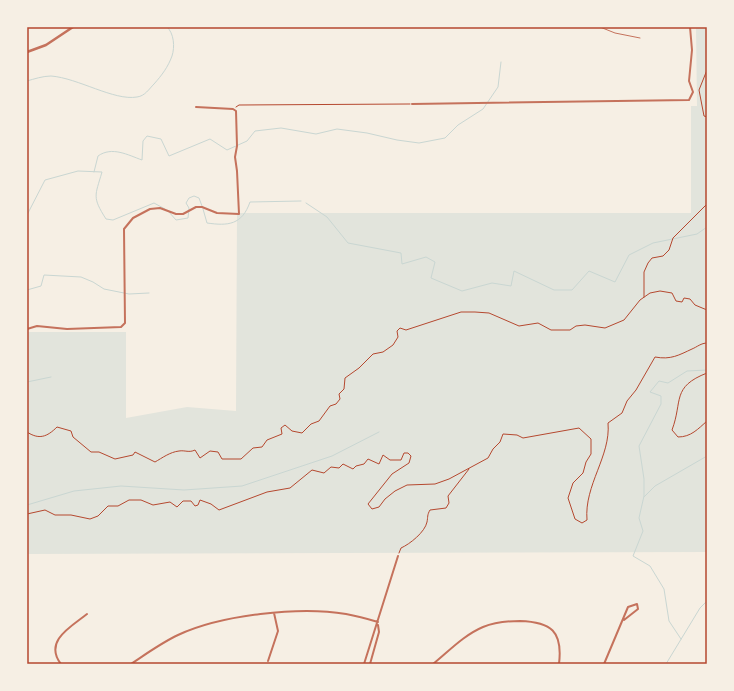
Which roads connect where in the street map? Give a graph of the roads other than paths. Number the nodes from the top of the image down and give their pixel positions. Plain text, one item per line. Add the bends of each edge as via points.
1 (73, 27) edge
2 (600, 27) edge
3 (690, 27) edge
4 (640, 38) dead end
5 (27, 52) edge
6 (412, 104) road end
7 (196, 107) dead end
8 (27, 329) edge
9 (398, 556) road end
10 (274, 612) junction
11 (87, 614) dead end
12 (624, 620) junction
13 (378, 622) junction
14 (378, 625) junction
15 (268, 661) dead end
16 (61, 664) edge
17 (131, 664) edge
18 (364, 664) edge
19 (370, 664) edge
20 (433, 664) edge
21 (559, 664) edge
22 (604, 664) edge

1 - 5 street via 46,45
2 - 4 lane
3 - 6 street via 692,50 689,81 693,92 689,100
7 - 8 street via 233,109 237,116 235,157 239,214 217,213 202,207 176,214 160,208 150,209 133,218 124,229 125,323 120,327 67,329 37,326
9 - 13 street
10 - 13 street via 345,614
10 - 15 street via 278,631
10 - 17 street via 235,617 180,634 163,642
11 - 16 street via 63,630 57,641 56,652
12 - 12 street via 636,613 637,604 628,607
12 - 22 street
13 - 14 street
14 - 18 street
14 - 19 street via 379,632
20 - 21 street via 470,634 483,627 506,621 548,625 558,640

